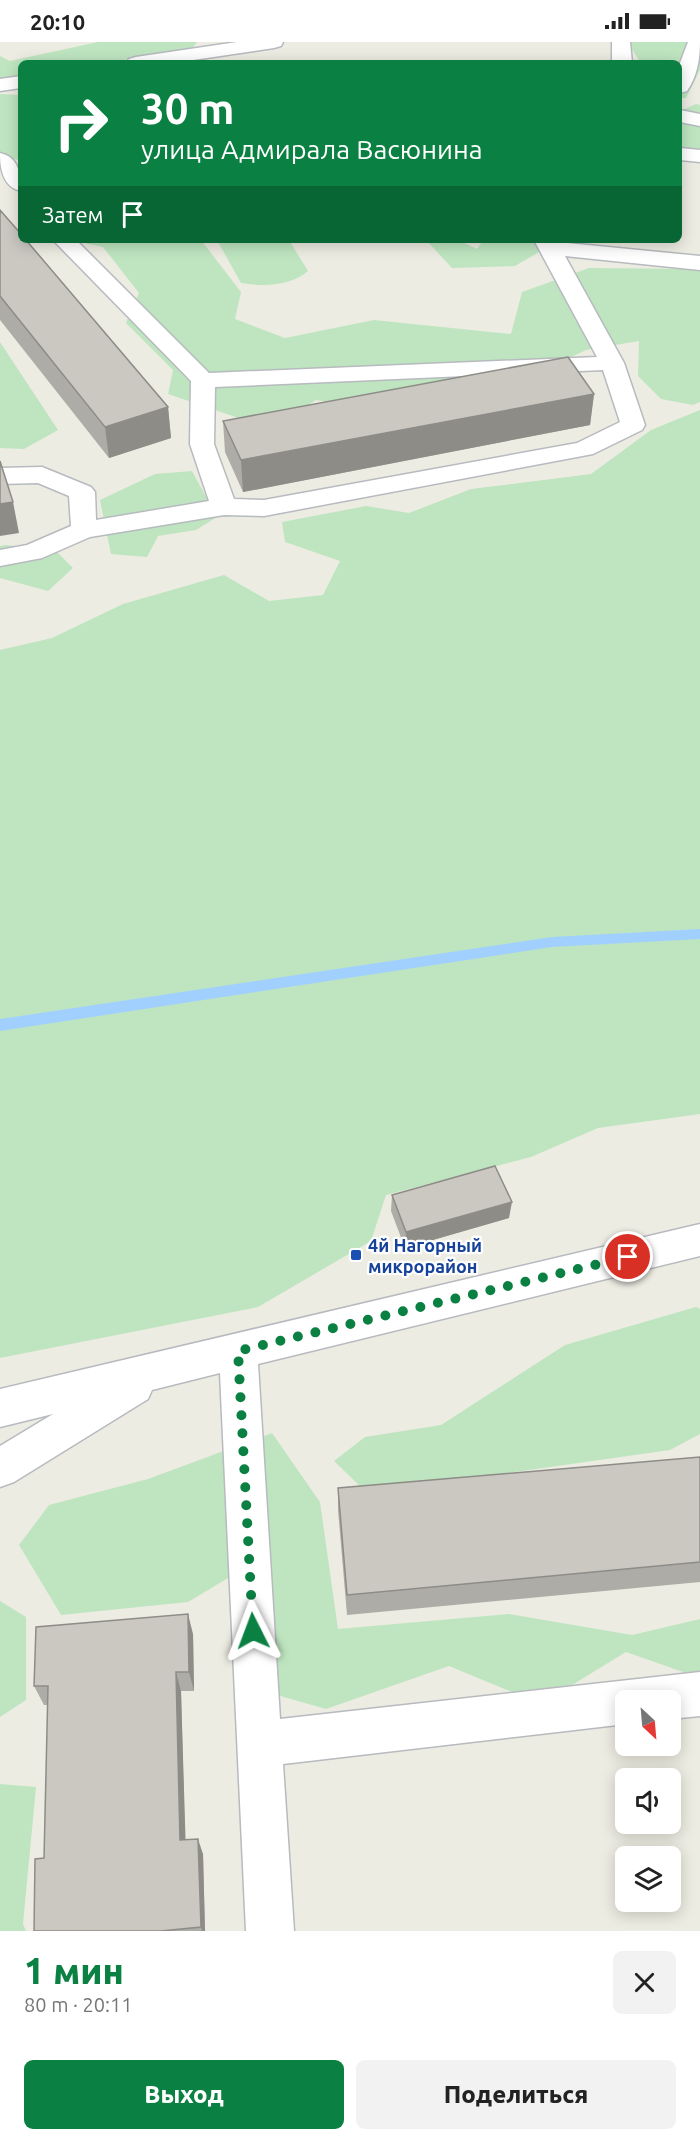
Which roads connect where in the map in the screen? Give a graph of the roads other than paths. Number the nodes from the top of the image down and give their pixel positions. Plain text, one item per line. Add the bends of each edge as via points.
1 (274, 42) edge
2 (621, 42) edge
3 (697, 42) edge
4 (156, 60) edge
5 (622, 60) edge
6 (18, 82) edge
7 (682, 82) edge
8 (0, 85) edge
9 (682, 116) edge
10 (700, 120) edge
11 (682, 154) edge
12 (700, 156) edge
13 (0, 159) edge
14 (18, 181) edge
15 (67, 243) edge
16 (547, 244) edge
17 (700, 264) edge
18 (612, 363) junction
19 (203, 380) junction
20 (0, 476) edge
21 (224, 507) junction
22 (84, 530) junction
23 (0, 558) edge
24 (700, 1240) edge
25 (238, 1351) junction
26 (162, 1370) junction
27 (0, 1408) edge
28 (0, 1468) edge
29 (700, 1694) edge
30 (681, 1696) edge
31 (615, 1703) edge
32 (260, 1744) junction
33 (270, 1931) edge

1 - 4 street
2 - 5 street
3 - 7 street
6 - 8 street
9 - 10 street
11 - 12 street
13 - 14 street
15 - 19 street
16 - 17 street
16 - 18 street
18 - 19 street
18 - 21 street via 633,425 584,449 264,508
19 - 21 street via 202,444
20 - 22 street via 42,475 82,492
21 - 22 street
22 - 23 street via 33,552
24 - 25 street
25 - 26 street
25 - 32 street
26 - 27 street
26 - 28 street
29 - 30 street
31 - 32 street
32 - 33 street

